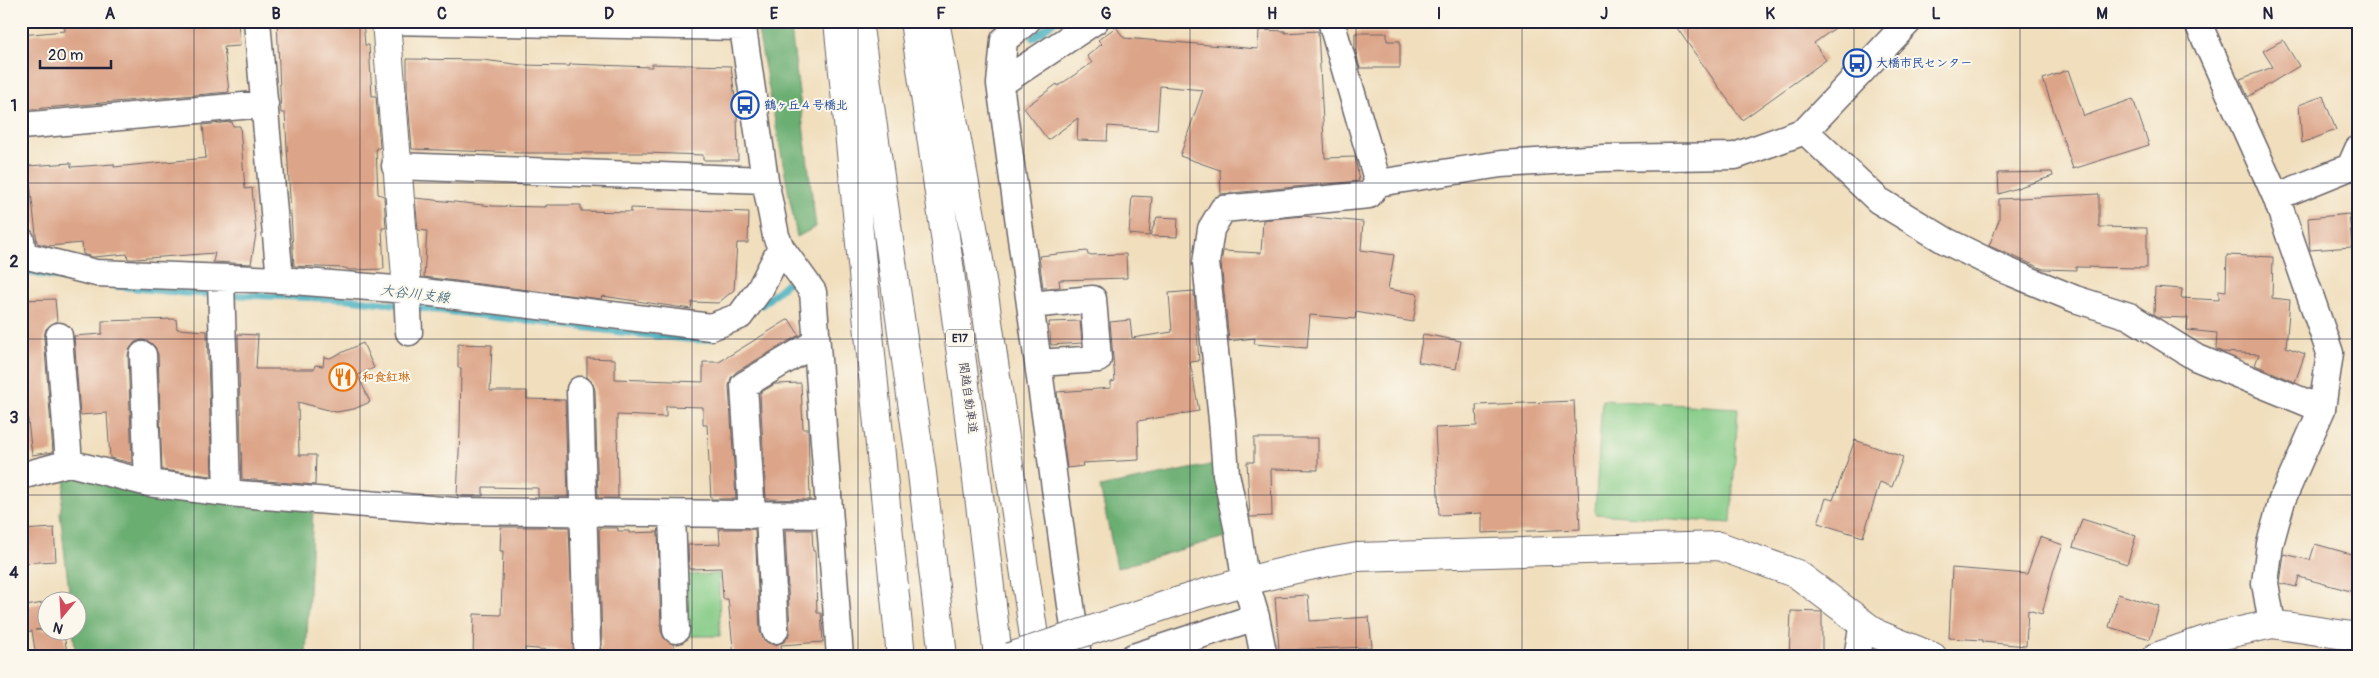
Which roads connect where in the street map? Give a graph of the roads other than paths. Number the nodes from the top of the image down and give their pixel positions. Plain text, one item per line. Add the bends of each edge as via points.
1 (257, 21) edge
2 (386, 21) edge
3 (838, 21) edge
4 (858, 21) edge
5 (914, 21) edge
6 (935, 21) edge
7 (1027, 21) edge
8 (1095, 21) edge
9 (1331, 21) edge
10 (1909, 21) edge
11 (2197, 21) edge
12 (742, 24) edge
13 (1000, 84) junction
14 (266, 104) junction
15 (21, 126) edge
16 (1805, 131) junction
17 (396, 166) junction
18 (2355, 168) edge
19 (765, 180) junction
20 (1378, 183) junction
21 (2276, 196) junction
22 (21, 240) edge
23 (781, 248) junction
24 (221, 279) junction
25 (280, 280) junction
26 (407, 290) junction
27 (1030, 305) junction
28 (410, 332) dead end
29 (59, 336) dead end
30 (815, 343) junction
31 (143, 356) dead end
32 (1038, 363) junction
33 (580, 390) dead end
34 (2322, 409) junction
35 (69, 463) junction
36 (21, 476) edge
37 (148, 483) junction
38 (227, 493) junction
39 (582, 514) junction
40 (672, 514) junction
41 (829, 515) junction
42 (761, 516) junction
43 (1245, 580) junction
44 (1256, 617) junction
45 (1862, 624) junction
46 (2272, 624) junction
47 (676, 630) dead end
48 (775, 630) dead end
49 (2358, 637) edge
50 (587, 645) dead end
51 (840, 657) edge
52 (901, 657) edge
53 (943, 657) edge
54 (998, 657) edge
55 (1010, 657) edge
56 (1037, 657) edge
57 (1078, 657) edge
58 (1133, 657) edge
59 (1264, 657) edge
60 (1857, 657) edge
61 (1933, 657) edge
62 (2156, 657) edge

1 - 14 street
2 - 12 street
2 - 17 main road
3 - 52 main road
4 - 53 main road via 921,463
5 - 54 main road, 関越自動車道 / E17 via 977,470
6 - 56 main road via 979,260
7 - 13 street via 1004,40
8 - 13 street
9 - 20 street
10 - 16 street
11 - 21 street
12 - 19 street
13 - 27 street
14 - 15 street
14 - 25 street
16 - 20 street via 1735,156 1501,164
16 - 34 street via 1878,200 1946,241 2075,299 2129,316 2195,357
17 - 19 street
17 - 26 main road
18 - 21 street
19 - 23 street
20 - 43 street via 1369,195 1223,210 1211,229 1206,263 1226,474
21 - 34 street via 2330,353
22 - 24 street via 23,255 96,273
23 - 26 street via 760,289 740,316 711,327
23 - 30 street via 813,292
24 - 25 street
24 - 38 street
25 - 26 street
26 - 28 street
27 - 32 street
27 - 32 street via 1093,299 1098,359
29 - 35 street
30 - 41 street
30 - 42 street via 744,385
31 - 37 street
32 - 57 street
33 - 39 street
34 - 46 street via 2282,500 2270,544 2265,583
35 - 36 street
35 - 37 street
37 - 38 street
38 - 39 street via 455,511
39 - 40 street
39 - 50 street
40 - 42 street
40 - 47 street
41 - 42 street
41 - 51 street
42 - 48 street
43 - 44 street
43 - 45 main road via 1300,566 1357,557 1719,546 1797,574
43 - 55 main road, bridge
44 - 58 street
44 - 59 street
45 - 60 street
45 - 61 main road via 1876,634
46 - 49 main road
46 - 62 main road via 2214,637

